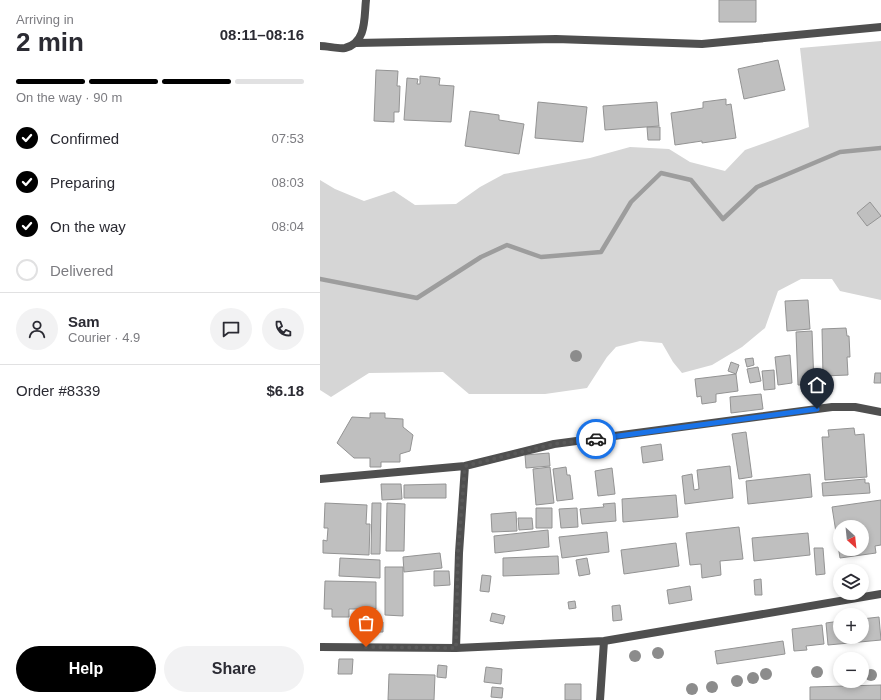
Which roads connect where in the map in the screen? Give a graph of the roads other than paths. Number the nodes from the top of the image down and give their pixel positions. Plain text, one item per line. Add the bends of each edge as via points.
1 (366, 0) edge
2 (881, 27) edge
3 (356, 43) junction
4 (320, 46) edge
5 (881, 412) edge
6 (465, 466) junction
7 (320, 479) edge
8 (881, 594) edge
9 (604, 641) junction
10 (320, 647) edge
11 (456, 648) junction
12 (600, 700) edge

1 - 3 street via 363,33
2 - 3 street via 702,44 556,39
3 - 4 street via 345,48
5 - 6 street via 855,407 832,407 554,444
6 - 7 street
6 - 11 street via 458,553
8 - 9 street
9 - 11 street
9 - 12 street
10 - 11 street

